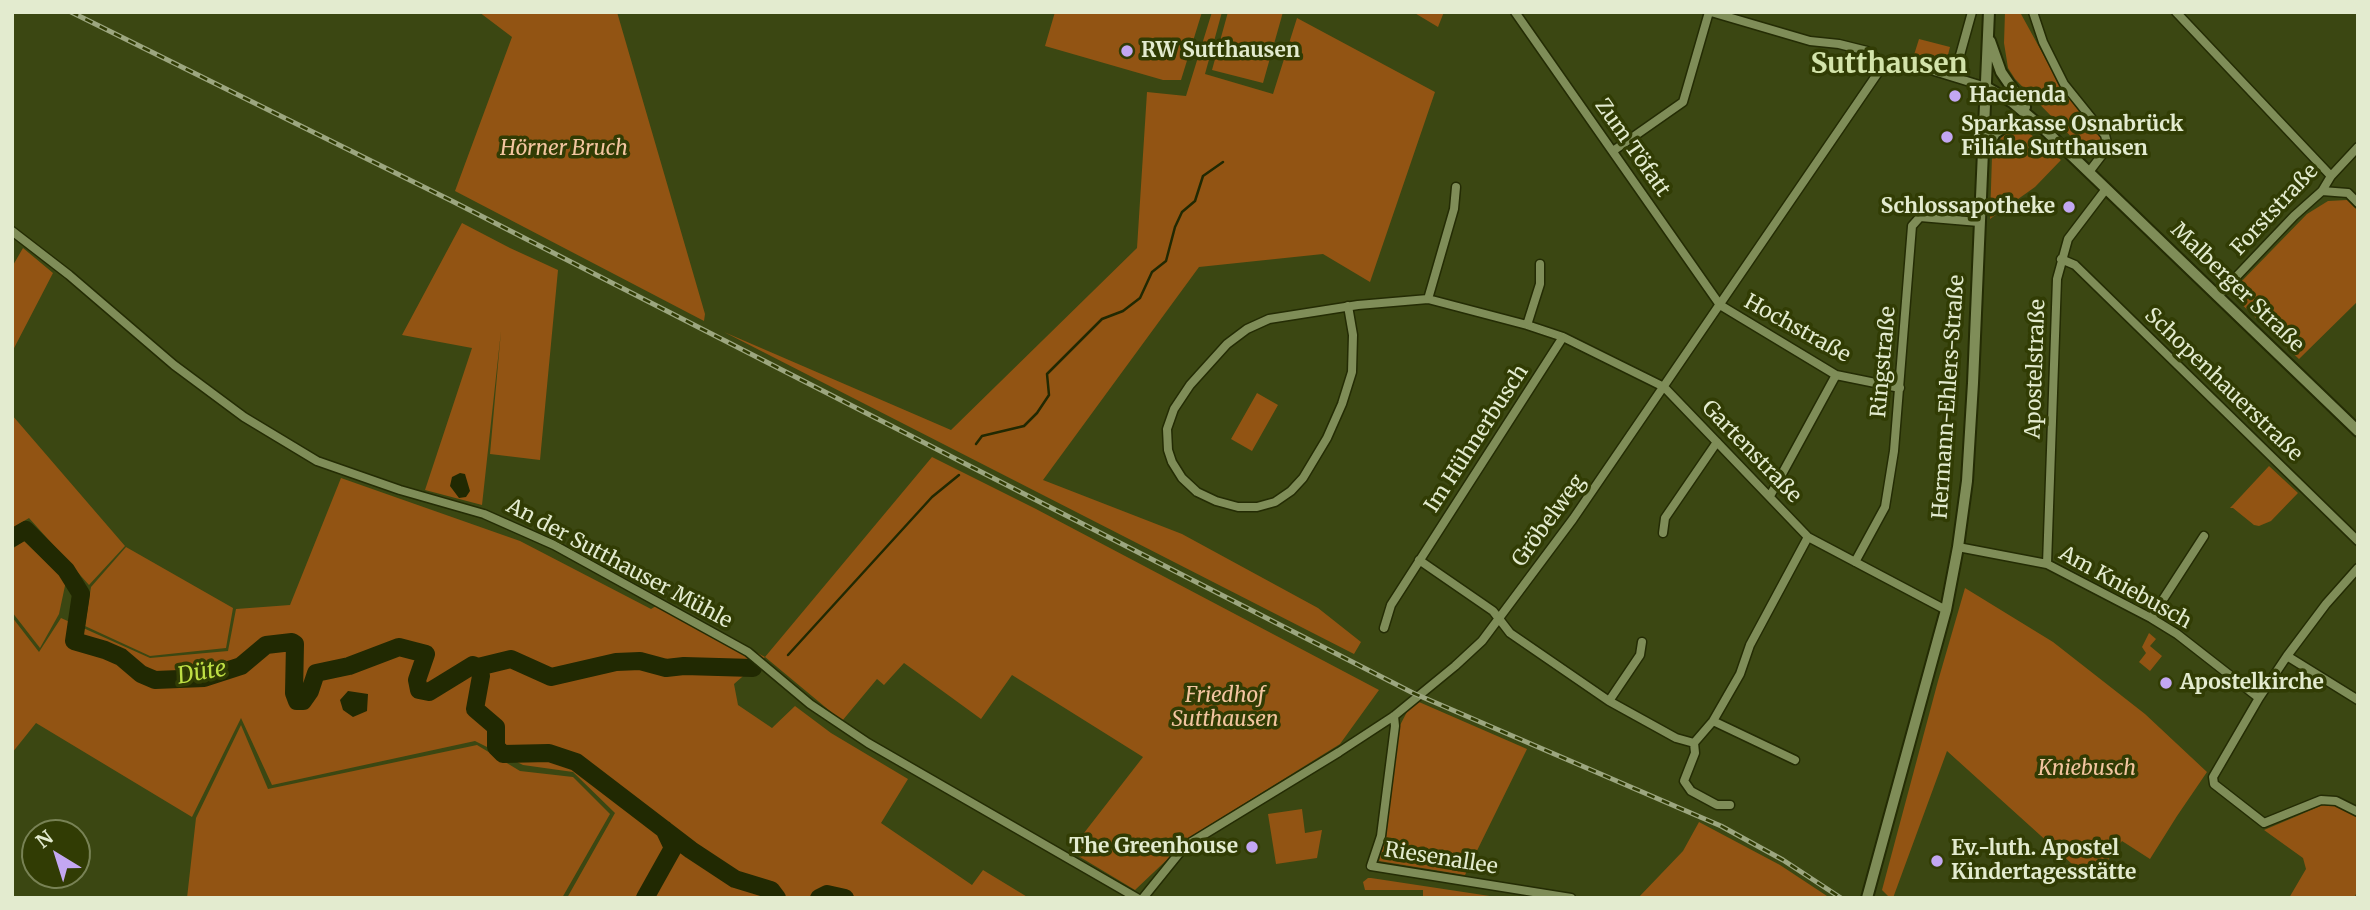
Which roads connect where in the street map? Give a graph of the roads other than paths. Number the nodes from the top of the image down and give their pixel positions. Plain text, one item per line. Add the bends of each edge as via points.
1 (1515, 12) edge
2 (1710, 12) edge
3 (1972, 12) edge
4 (1989, 12) edge
5 (2033, 12) edge
6 (2176, 12) edge
7 (1988, 36) junction
8 (1884, 64) junction
9 (1950, 74) junction
10 (1986, 87) junction
11 (2034, 121) junction
12 (2044, 129) junction
13 (2358, 147) edge
14 (1614, 151) junction
15 (1983, 156) junction
16 (2089, 172) junction
17 (2331, 176) junction
18 (1456, 187) dead end
19 (2106, 189) junction
20 (2322, 191) junction
21 (2358, 203) edge
22 (1979, 222) junction
23 (12, 231) edge
24 (2061, 259) junction
25 (1541, 264) dead end
26 (2218, 296) junction
27 (1429, 299) junction
28 (1720, 305) junction
29 (1348, 306) junction
30 (1527, 325) junction
31 (1563, 337) junction
32 (1836, 375) junction
33 (1664, 387) junction
34 (1900, 388) junction
35 (2358, 431) edge
36 (1717, 442) junction
37 (1770, 496) junction
38 (1662, 533) dead end
39 (2204, 536) dead end
40 (1808, 537) junction
41 (2358, 541) edge
42 (1958, 547) junction
43 (1419, 560) junction
44 (1855, 562) junction
45 (2047, 564) junction
46 (2358, 568) edge
47 (1946, 610) junction
48 (2151, 618) junction
49 (1499, 620) junction
50 (1384, 628) dead end
51 (1642, 642) dead end
52 (2287, 656) junction
53 (2259, 698) junction
54 (2358, 700) edge
55 (1609, 701) junction
56 (1394, 716) junction
57 (1713, 721) junction
58 (1694, 743) junction
59 (1795, 760) dead end
60 (1730, 805) dead end
61 (2358, 812) edge
62 (1870, 897) edge
63 (1140, 898) edge
64 (1572, 898) edge

1 - 14 street, Zum Töfatt
2 - 8 street via 1810,41 1867,51
2 - 14 street via 1684,102
3 - 9 street via 1957,66
4 - 7 street, Hermann-Ehlers-Straße
5 - 16 street via 2064,85 2105,135 2108,147
6 - 17 street
7 - 10 street, Hermann-Ehlers-Straße
7 - 11 street via 2001,72
8 - 9 street via 1895,59
8 - 28 street, Gröbelweg
9 - 10 street
10 - 11 street, Malberger Straße
10 - 15 street, Hermann-Ehlers-Straße
11 - 12 street, Malberger Straße
12 - 15 street via 2028,123 2004,127
12 - 16 street, Malberger Straße
13 - 17 street, Forststraße
14 - 28 street, Zum Töfatt
15 - 22 street, Hermann-Ehlers-Straße
16 - 19 street, Malberger Straße
17 - 20 street, Forststraße
18 - 27 street
19 - 24 street, Apostelstraße via 2068,239
19 - 26 street, Malberger Straße
20 - 21 street via 2348,193
20 - 26 street, Forststraße
22 - 34 street, Ringstraße via 1920,217 1912,226
22 - 42 street, Hermann-Ehlers-Straße via 1967,481
23 - 63 street, An der Sutthauser Mühle via 174,365 244,417 317,461 484,514 554,545 748,652 810,704 867,743
24 - 41 street, Schopenhauerstraße via 2075,265
24 - 45 street, Apostelstraße
25 - 30 street
26 - 35 street, Malberger Straße
27 - 29 street, Gartenstraße
27 - 30 street, Gartenstraße
28 - 32 street, Hochstraße
28 - 33 street, Gröbelweg
29 - 29 street, Gartenstraße via 1269,318 1237,336 1207,364 1174,409 1167,429 1172,462 1197,492 1238,507 1257,507 1275,502 1303,478 1327,438 1352,372
30 - 31 street, Gartenstraße
31 - 33 street, Gartenstraße
31 - 43 street, Im Hühnerbusch
32 - 34 street, Hochstraße
32 - 37 street
33 - 36 street, Gartenstraße
33 - 49 street, Gröbelweg
34 - 44 street, Ringstraße via 1885,507
36 - 37 street, Gartenstraße
36 - 38 street via 1665,518
37 - 40 street, Gartenstraße
39 - 48 street
40 - 44 street, Gartenstraße
40 - 57 street
42 - 45 street, Am Kniebusch
42 - 47 street, Hermann-Ehlers-Straße
43 - 49 street via 1493,611
43 - 50 street, Im Hühnerbusch via 1391,605
44 - 47 street, Gartenstraße
45 - 48 street, Am Kniebusch
46 - 52 street
47 - 62 street, Hermann-Ehlers-Straße
48 - 53 street, Am Kniebusch
49 - 55 street via 1510,633
49 - 56 street, Gröbelweg via 1471,653
51 - 55 street via 1640,654
52 - 53 street
52 - 54 street
53 - 61 street via 2213,777 2214,784 2264,822 2321,800 2336,801
55 - 58 street
56 - 63 street, Gröbelweg via 1199,835
56 - 64 street, Riesenallee via 1381,836 1371,866
57 - 58 street
57 - 59 street
58 - 60 street via 1695,753 1684,781 1691,791 1717,805

